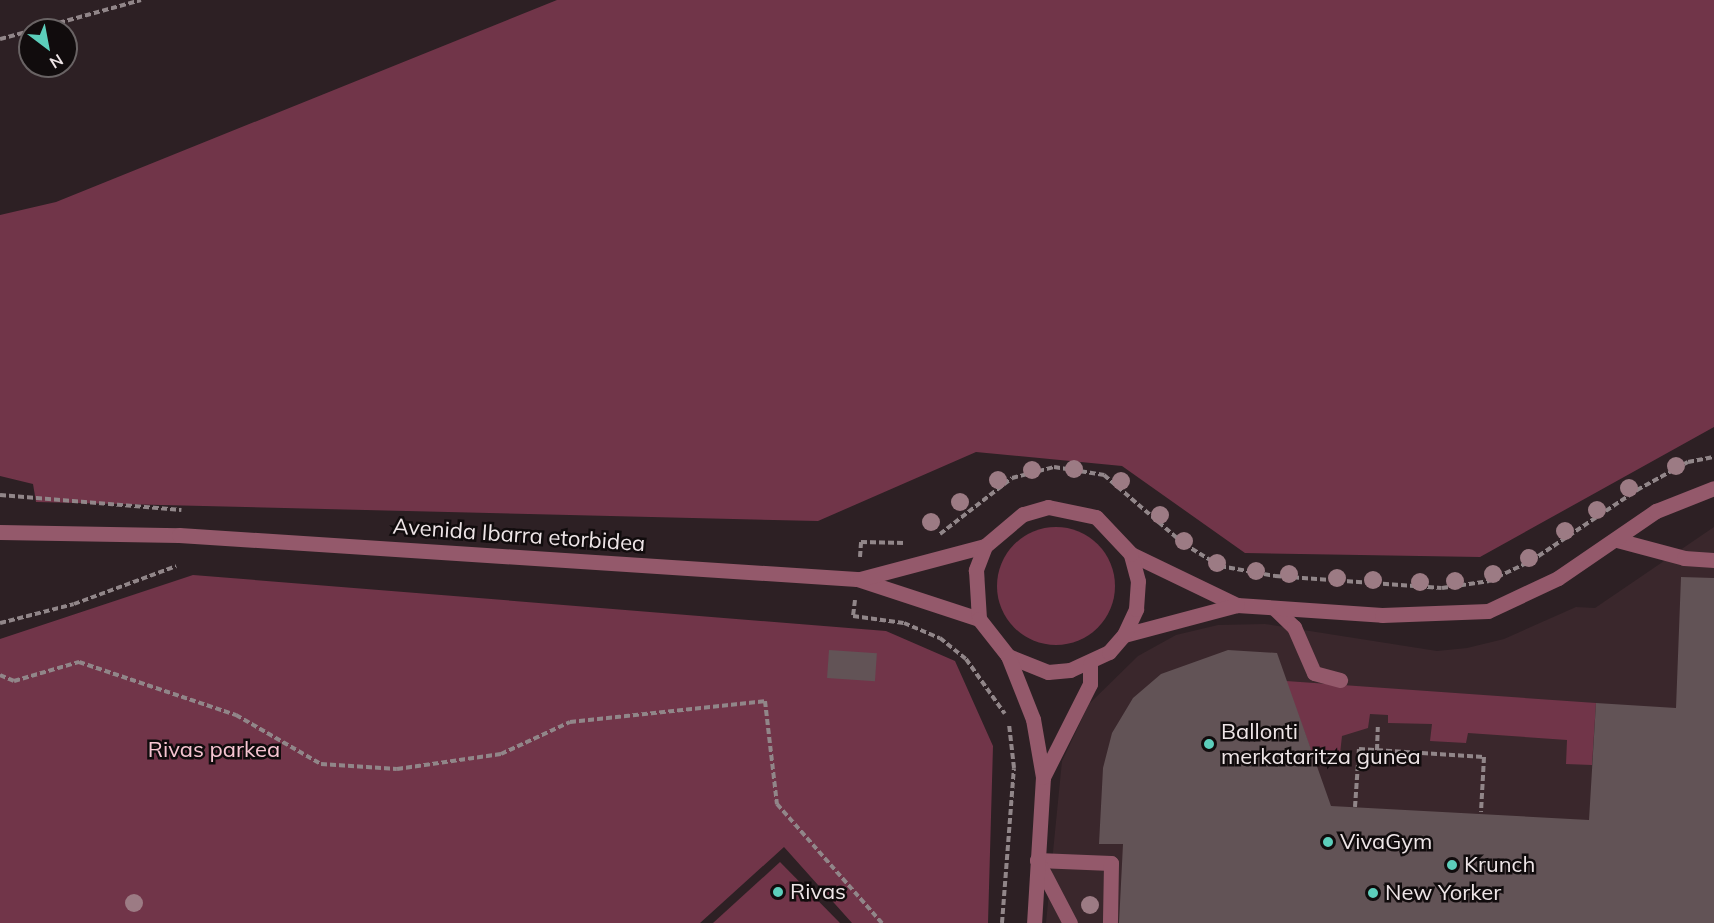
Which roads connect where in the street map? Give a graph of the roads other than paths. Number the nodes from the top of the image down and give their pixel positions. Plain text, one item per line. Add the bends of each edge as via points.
1 (1714, 488) edge
2 (0, 532) edge
3 (1617, 540) junction
4 (985, 546) junction
5 (1131, 554) junction
6 (1714, 560) edge
7 (857, 579) junction
8 (1237, 605) junction
9 (1274, 608) junction
10 (979, 619) junction
11 (1124, 634) junction
12 (1008, 656) junction
13 (1090, 664) junction
14 (1340, 680) dead end
15 (1043, 777) junction
16 (1037, 860) junction
17 (1034, 923) edge
18 (1070, 923) edge
19 (1110, 923) edge

1 - 3 street via 1656,511
2 - 7 street, Avenida Ibarra etorbidea via 179,535
3 - 6 street via 1684,558
3 - 9 street via 1525,597 1488,611 1382,615
4 - 5 street, Avenida Ibarra etorbidea via 1023,514 1073,508 1116,533
4 - 7 street, Avenida Ibarra etorbidea
4 - 10 street, Avenida Ibarra etorbidea via 973,595
5 - 8 street, Avenida Ibarra etorbidea
5 - 11 street, Avenida Ibarra etorbidea via 1138,581 1136,609
7 - 10 street, Avenida Ibarra etorbidea via 932,599
8 - 9 street
8 - 11 street, Avenida Ibarra etorbidea
9 - 14 street via 1294,627 1314,672
10 - 12 street, Avenida Ibarra etorbidea
11 - 13 street, Avenida Ibarra etorbidea
12 - 13 street via 1048,672
12 - 15 street via 1033,720
13 - 15 street via 1090,684
15 - 16 street
16 - 17 street
16 - 18 street
16 - 19 street via 1111,863

